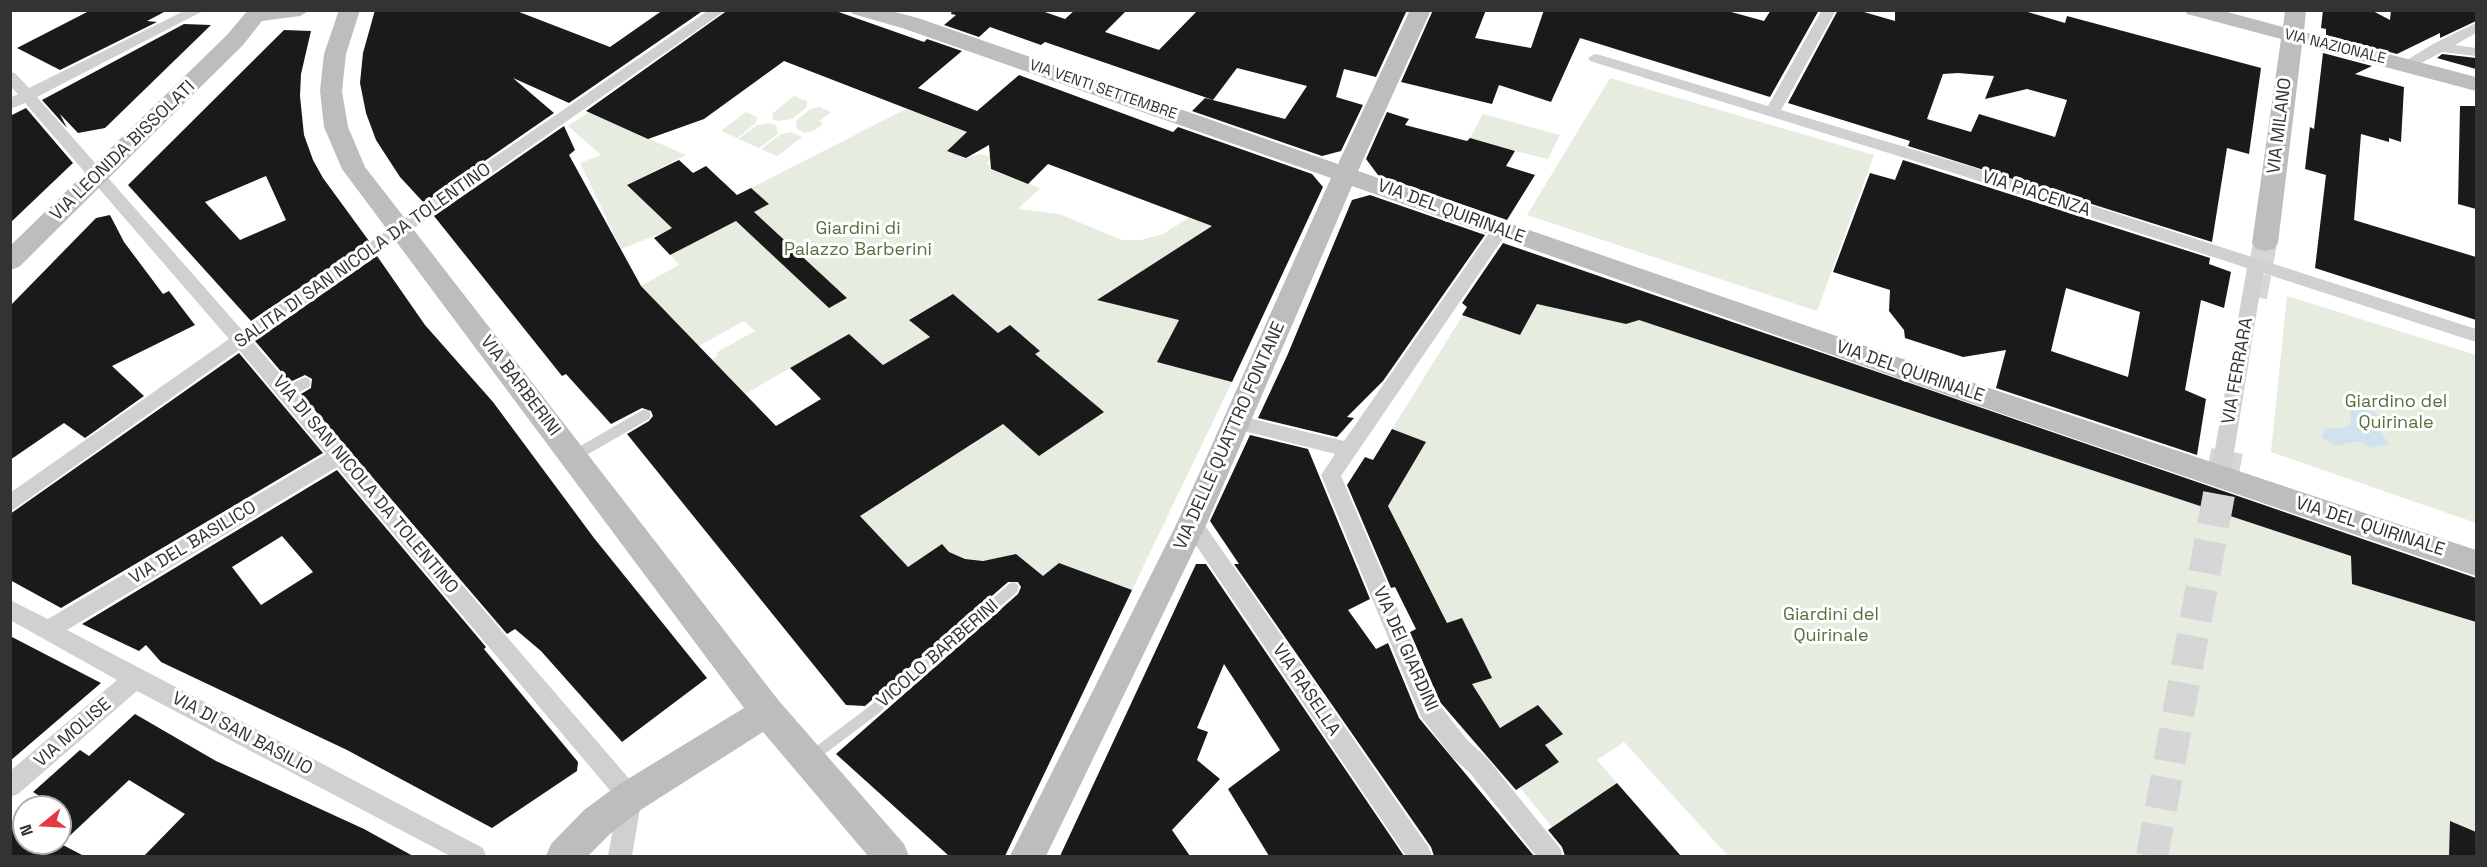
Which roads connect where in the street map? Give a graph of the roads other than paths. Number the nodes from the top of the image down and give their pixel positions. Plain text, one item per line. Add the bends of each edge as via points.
1 (198, 10) edge
2 (350, 10) edge
3 (719, 10) edge
4 (860, 10) edge
5 (882, 10) edge
6 (1421, 10) edge
7 (1829, 10) edge
8 (2194, 10) edge
9 (2296, 10) edge
10 (315, 12) edge
11 (269, 13) edge
12 (910, 23) junction
13 (2476, 27) edge
14 (2292, 36) junction
15 (338, 40) junction
16 (2438, 47) junction
17 (2476, 52) edge
18 (1595, 58) dead end
19 (2405, 66) junction
20 (10, 76) edge
21 (2476, 84) edge
22 (28, 95) junction
23 (10, 104) edge
24 (1772, 112) junction
25 (1345, 174) junction
26 (98, 175) junction
27 (401, 230) junction
28 (1500, 230) junction
29 (2265, 243) tunnel mouth
30 (10, 261) edge
31 (2256, 264) junction
32 (2476, 336) edge
33 (241, 340) junction
34 (305, 383) dead end
35 (286, 393) junction
36 (645, 415) dead end
37 (1236, 422) junction
38 (1348, 450) junction
39 (339, 456) junction
40 (573, 456) junction
41 (2220, 477) junction
42 (10, 504) edge
43 (1192, 523) junction
44 (2476, 563) edge
45 (1013, 588) dead end
46 (10, 609) edge
47 (47, 631) junction
48 (135, 679) junction
49 (767, 712) junction
50 (807, 760) junction
51 (10, 786) edge
52 (630, 797) junction
53 (1030, 855) edge
54 (474, 856) edge
55 (564, 856) edge
56 (620, 856) edge
57 (891, 856) edge
58 (1420, 856) edge
59 (1551, 856) edge

1 - 22 street
2 - 15 street, VIA BARBERINI
3 - 27 street, SALITA DI SAN NICOLA DA TOLENTINO
4 - 12 street, VIA VENTI SETTEMBRE
5 - 12 street
6 - 25 street, VIA DELLE QUATTRO FONTANE
7 - 24 street
8 - 14 street, VIA NAZIONALE
9 - 14 street, VIA MILANO
10 - 11 street
10 - 15 street via 333,24
11 - 26 street, VIA LEONIDA BISSOLATI via 236,40
12 - 25 street, VIA VENTI SETTEMBRE
13 - 16 street
14 - 19 street, VIA NAZIONALE
14 - 29 street, VIA MILANO
15 - 27 street, VIA BARBERINI via 331,82 339,139 362,181
16 - 17 street
16 - 19 street
18 - 24 street, VIA PIACENZA
19 - 21 street, VIA NAZIONALE
20 - 22 street, VIA DI SAN NICOLA DA TOLENTINO
22 - 23 street
22 - 26 street, VIA DI SAN NICOLA DA TOLENTINO
24 - 31 street, VIA PIACENZA
25 - 28 street, VIA DEL QUIRINALE
25 - 37 street, VIA DELLE QUATTRO FONTANE
26 - 30 street, VIA LEONIDA BISSOLATI
26 - 33 street, VIA DI SAN NICOLA DA TOLENTINO
27 - 33 street, SALITA DI SAN NICOLA DA TOLENTINO
27 - 40 street, VIA BARBERINI
28 - 38 street, VIA DEI GIARDINI
28 - 41 street, VIA DEL QUIRINALE
31 - 32 street, VIA PIACENZA
31 - 41 street, VIA FERRARA
33 - 35 street, VIA DI SAN NICOLA DA TOLENTINO
33 - 42 street, SALITA DI SAN NICOLA DA TOLENTINO
34 - 35 lane
35 - 39 street, VIA DI SAN NICOLA DA TOLENTINO
36 - 40 lane
37 - 38 street
37 - 43 street, VIA DELLE QUATTRO FONTANE
38 - 59 street, VIA DEI GIARDINI via 1331,475 1429,710
39 - 47 street, VIA DEL BASILICO
39 - 52 street, VIA DI SAN NICOLA DA TOLENTINO
40 - 49 street, VIA BARBERINI
41 - 44 street, VIA DEL QUIRINALE
43 - 53 street, VIA DELLE QUATTRO FONTANE
43 - 58 street, VIA RASELLA
45 - 50 lane, VICOLO BARBERINI via 862,720
46 - 47 street, VIA DI SAN BASILIO
47 - 48 street, VIA DI SAN BASILIO
48 - 51 street, VIA MOLISE
48 - 54 street, VIA DI SAN BASILIO
49 - 50 street, VIA BARBERINI
49 - 52 street
50 - 57 street, VIA BARBERINI
52 - 55 street via 597,822
52 - 56 street

